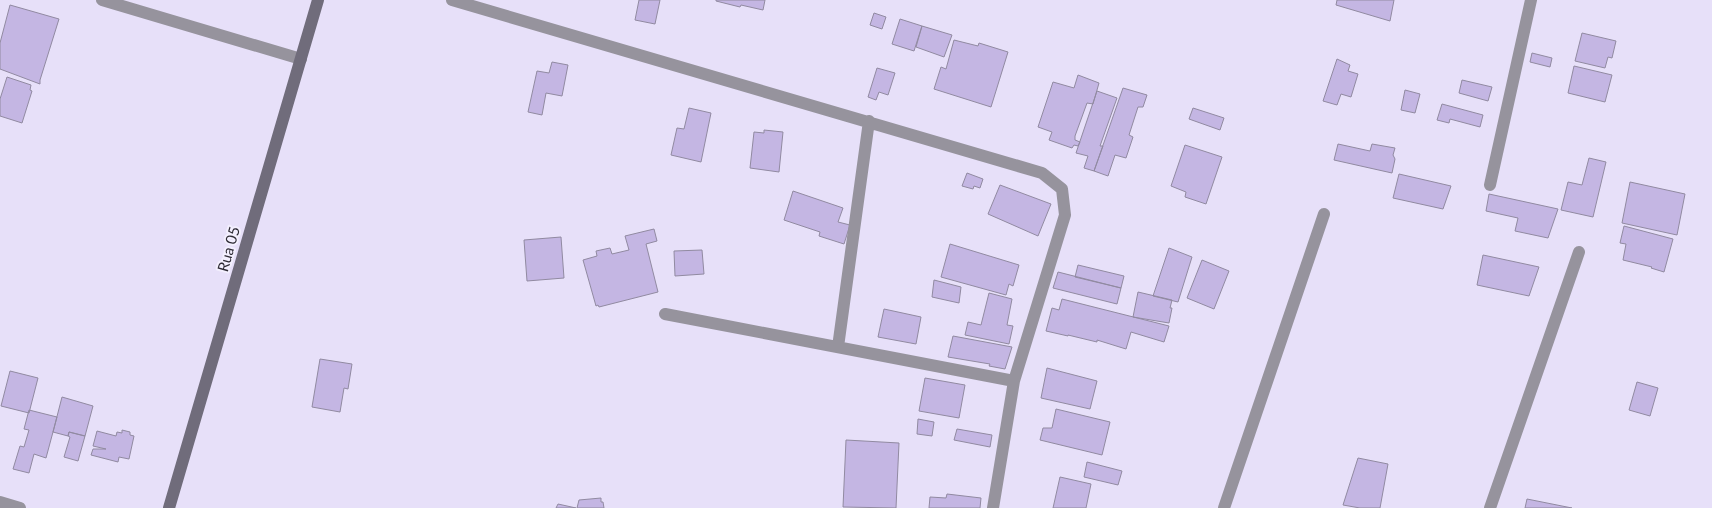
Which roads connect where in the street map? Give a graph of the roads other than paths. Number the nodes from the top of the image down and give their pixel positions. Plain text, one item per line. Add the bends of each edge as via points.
1 (102, 0) edge
2 (318, 0) edge
3 (452, 0) edge
4 (1531, 0) edge
5 (301, 59) junction
6 (870, 121) junction
7 (1490, 185) dead end
8 (1324, 214) dead end
9 (1579, 252) dead end
10 (665, 314) dead end
11 (838, 348) junction
12 (1014, 381) junction
13 (0, 502) edge
14 (20, 508) edge
15 (170, 508) edge
16 (993, 508) edge
17 (1224, 508) edge
18 (1490, 508) edge

1 - 5 street
2 - 5 street, Rua 05
3 - 6 street
4 - 7 street
5 - 15 street, Rua 05
6 - 11 street
6 - 12 street via 1042,172 1062,189 1065,215
8 - 17 street
9 - 18 street
10 - 11 street
11 - 12 street
12 - 16 street
13 - 14 street

